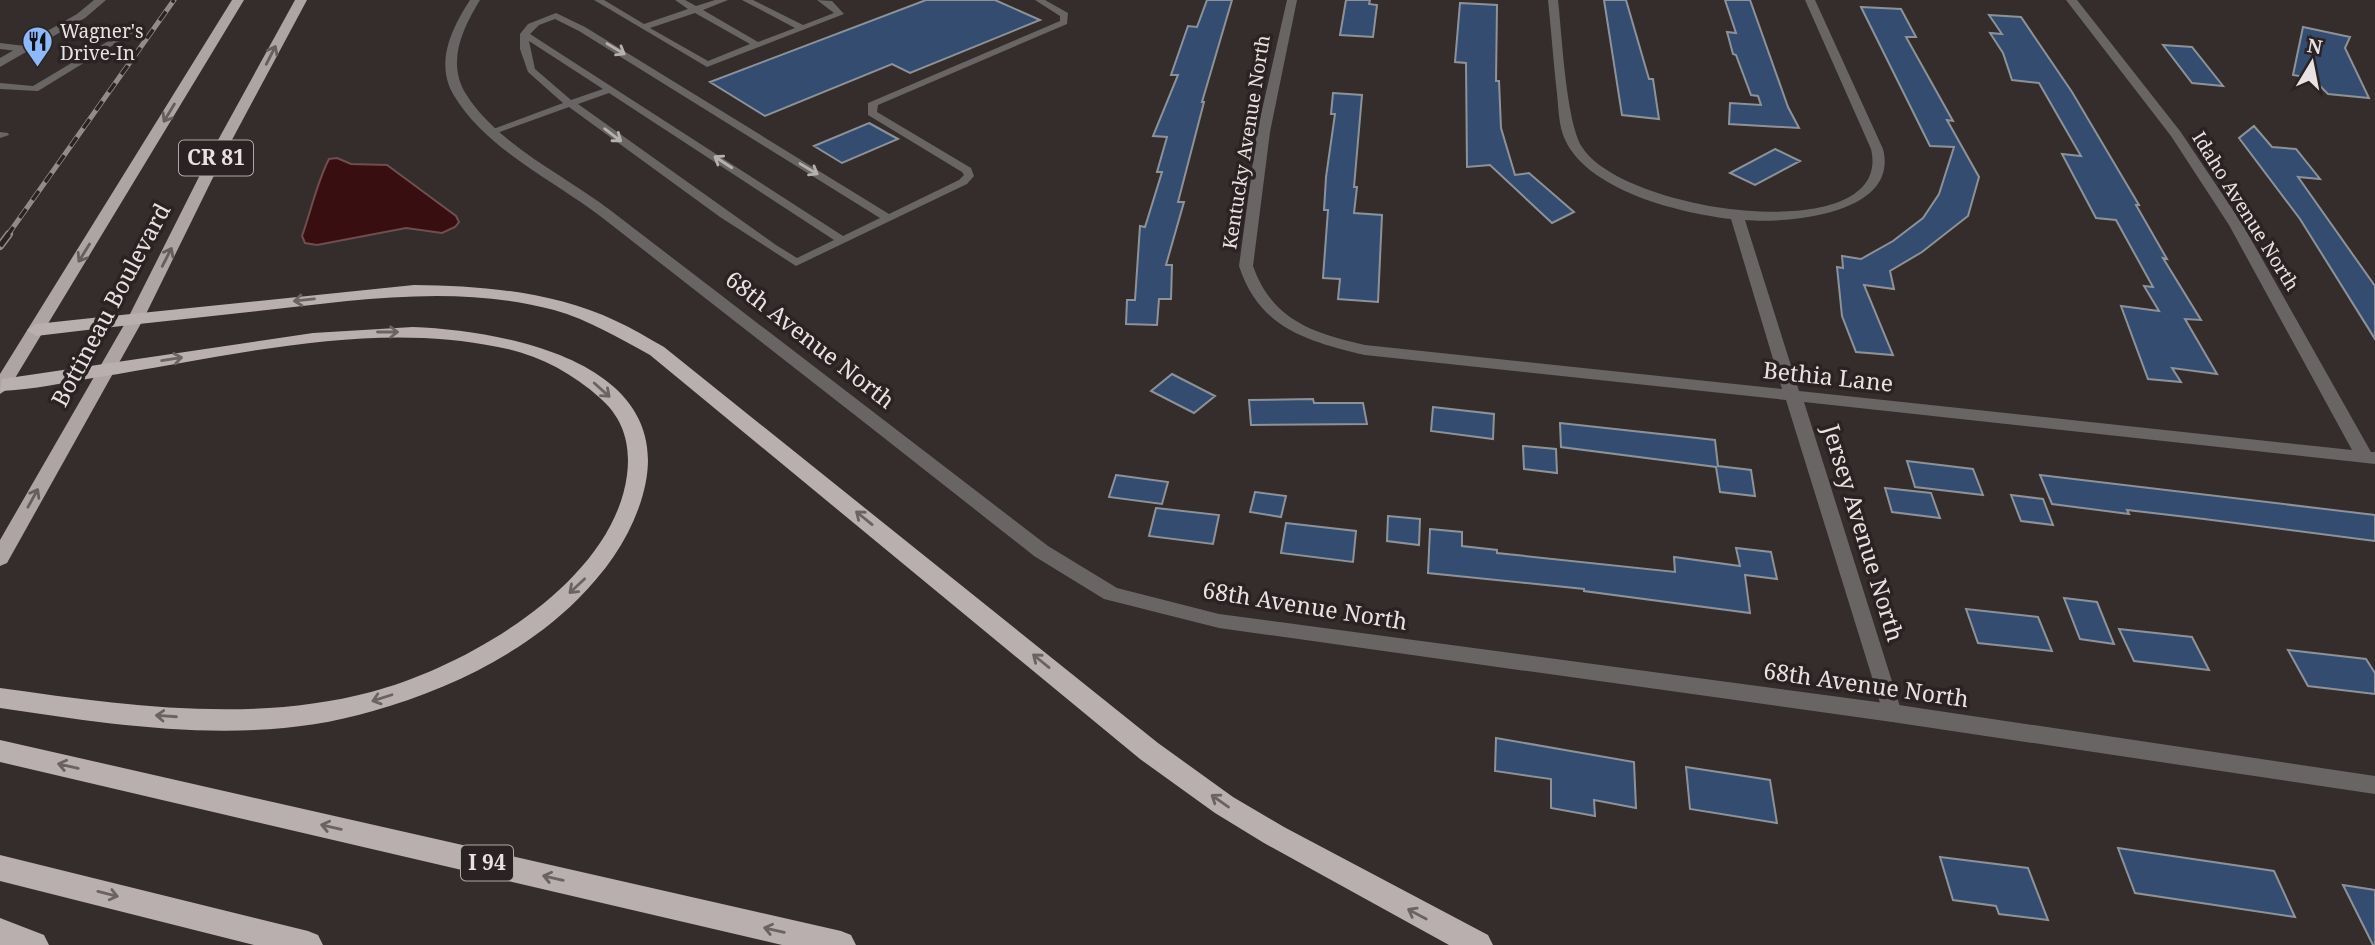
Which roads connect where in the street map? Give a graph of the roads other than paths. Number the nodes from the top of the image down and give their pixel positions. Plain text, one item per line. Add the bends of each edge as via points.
1 (101, 0) edge
2 (238, 0) edge
3 (301, 0) edge
4 (475, 0) edge
5 (598, 0) edge
6 (679, 0) edge
7 (724, 0) edge
8 (746, 0) edge
9 (821, 0) edge
10 (1039, 0) edge
11 (1292, 0) edge
12 (1553, 0) edge
13 (1810, 0) edge
14 (2071, 0) edge
15 (696, 9) junction
16 (63, 27) junction
17 (643, 27) junction
18 (802, 28) junction
19 (524, 34) junction
20 (758, 45) junction
21 (0, 46) edge
22 (25, 49) junction
23 (0, 62) edge
24 (0, 86) edge
25 (612, 89) junction
26 (571, 104) junction
27 (492, 131) junction
28 (1737, 215) junction
29 (887, 217) junction
30 (841, 240) junction
31 (136, 318) junction
32 (1282, 321) joint
33 (36, 330) junction
34 (105, 370) junction
35 (1, 386) edge
36 (1793, 396) junction
37 (2370, 457) edge
38 (0, 558) edge
39 (0, 698) edge
40 (1892, 713) junction
41 (0, 751) edge
42 (2375, 785) edge
43 (0, 868) edge
44 (0, 931) edge
45 (34, 945) edge
46 (308, 945) edge
47 (841, 945) edge
48 (1478, 945) edge

1 - 16 street
2 -> 33 highway, Bottineau Boulevard / CR 81
31 -> 3 highway, Bottineau Boulevard / CR 81
4 - 27 street, 68th Avenue North via 457,28 449,64 458,93
5 - 17 lane
6 - 15 lane
7 - 15 lane
8 - 18 lane
9 - 18 lane via 840,14
10 - 29 lane via 1065,15 1064,22 873,103 872,113 967,170 969,176
11 - 32 street, Kentucky Avenue North via 1274,67 1246,266 1250,285
12 - 28 street via 1567,127 1585,159 1630,188 1662,200
13 - 28 street via 1880,165 1864,193 1819,213
14 - 37 street, Idaho Avenue North via 2176,134 2236,225
15 - 17 lane
15 - 20 lane
16 - 22 street
16 - 24 lane via 132,31 35,89
17 - 20 lane via 707,64
18 - 20 lane
19 - 25 lane
19 - 26 lane via 530,69
19 -> 29 lane via 529,26 556,16
21 - 22 street
22 - 23 street
25 - 26 lane
30 -> 25 lane
26 - 27 lane
26 -> 30 lane via 796,263
27 - 40 street, 68th Avenue North via 593,203 1041,551 1111,594 1219,621
28 - 36 street, Jersey Avenue North
29 - 30 lane
31 - 33 highway
31 - 34 highway, Bottineau Boulevard / CR 81
48 -> 31 highway via 1224,805 1149,751 657,351 617,326 520,295 431,289
32 - 36 street, Bethia Lane via 1306,334 1365,350
33 - 35 highway, Bottineau Boulevard / CR 81
34 - 35 highway
38 -> 34 highway, Bottineau Boulevard / CR 81
34 -> 39 highway via 339,335 418,332 483,338 553,357 585,375 622,409 636,433 640,464 634,496 613,545 576,588 519,634 446,675 372,702 234,720 107,712
36 - 37 street, Bethia Lane
36 - 40 street, Jersey Avenue North
40 - 42 street, 68th Avenue North
47 -> 41 highway, I 94
43 -> 46 highway
44 - 45 highway

